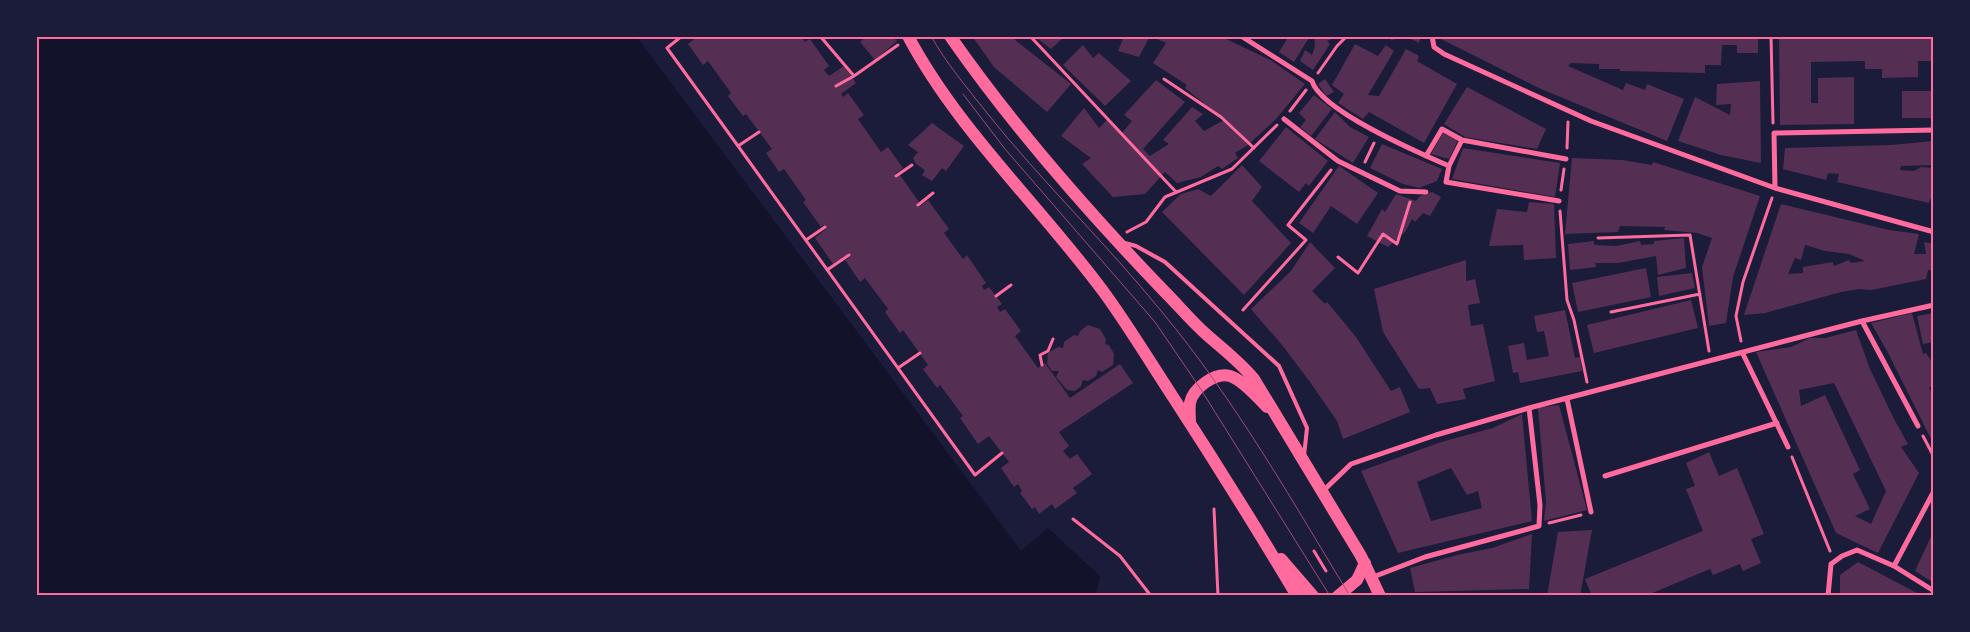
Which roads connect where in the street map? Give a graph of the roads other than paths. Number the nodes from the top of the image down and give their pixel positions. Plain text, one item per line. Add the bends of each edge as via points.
1 (950, 36) edge
2 (1241, 36) edge
3 (1432, 36) edge
4 (905, 39) edge
5 (1284, 119) road end
6 (1934, 130) edge
7 (1462, 140) junction
8 (1426, 156) junction
9 (1566, 159) road end
10 (1449, 166) junction
11 (1775, 188) junction
12 (1426, 192) dead end
13 (1559, 201) road end
14 (1934, 232) edge
15 (1117, 240) junction
16 (1934, 305) edge
17 (1862, 321) junction
18 (1743, 354) junction
19 (1567, 399) junction
20 (1529, 408) junction
21 (1276, 415) junction
22 (1190, 423) junction
23 (1777, 423) junction
24 (1918, 426) road end
25 (1788, 447) road end
26 (1304, 461) junction
27 (1605, 476) dead end
28 (1934, 491) edge
29 (1321, 493) junction
30 (1591, 512) road end
31 (1269, 549) junction
32 (1365, 563) junction
33 (1894, 566) junction
34 (1372, 577) junction
35 (1934, 591) edge
36 (1298, 596) edge
37 (1313, 596) edge
38 (1338, 596) edge
39 (1380, 596) edge
40 (1828, 596) edge

1 - 15 main road via 1029,142
2 - 8 street via 1312,81 1314,89 1334,106 1380,134
3 - 11 street via 1434,47 1444,54 1569,111
4 - 22 main road via 962,118 1103,292
5 - 12 street via 1338,161 1400,192
6 - 11 street via 1774,133
7 - 8 street via 1442,129
7 - 9 street
7 - 10 street
8 - 10 street
10 - 13 street via 1446,182
11 - 14 street
15 - 21 main road via 1207,335 1244,368
15 - 26 lane via 1165,262 1279,366 1308,428
16 - 17 street
17 - 18 street
17 - 24 street
18 - 19 street
18 - 23 street
19 - 20 street
19 - 30 street
20 - 29 street via 1351,464
20 - 34 street via 1540,505 1538,526 1425,557
21 - 22 main road via 1236,379 1221,376 1213,378 1194,394 1190,403
21 - 26 main road
22 - 31 main road
23 - 25 street
23 - 27 street
26 - 29 main road
28 - 33 street
29 - 32 main road
31 - 36 main road
31 - 37 main road via 1290,567
32 - 34 main road
32 - 38 main road via 1358,580
33 - 35 street
33 - 40 street via 1857,550 1842,556 1831,564
34 - 39 main road

